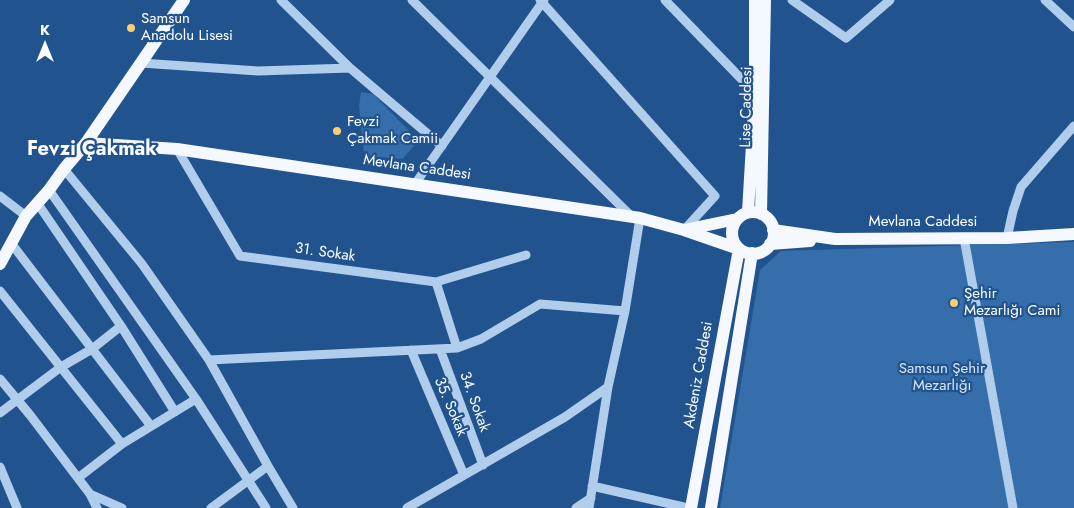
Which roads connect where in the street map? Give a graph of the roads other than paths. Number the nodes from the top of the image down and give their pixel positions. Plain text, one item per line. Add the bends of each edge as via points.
1 (184, 0) edge
2 (281, 0) edge
3 (412, 0) edge
4 (665, 0) edge
5 (756, 0) edge
6 (765, 0) edge
7 (792, 0) edge
8 (890, 0) edge
9 (1045, 0) edge
10 (542, 1) edge
11 (1074, 26) edge
12 (141, 63) junction
13 (350, 68) junction
14 (490, 77) junction
15 (755, 93) junction
16 (1073, 128) edge
17 (86, 143) junction
18 (442, 146) junction
19 (177, 149) junction
20 (64, 169) junction
21 (415, 184) junction
22 (49, 190) junction
23 (0, 196) edge
24 (38, 204) junction
25 (748, 212) junction
26 (761, 214) junction
27 (26, 216) junction
28 (636, 217) junction
29 (737, 219) junction
30 (684, 230) junction
31 (773, 230) junction
32 (1074, 234) edge
33 (964, 238) junction
34 (1006, 238) junction
35 (834, 239) junction
36 (11, 243) junction
37 (770, 244) junction
38 (739, 249) junction
39 (0, 253) edge
40 (752, 253) junction
41 (526, 254) dead end
42 (0, 264) edge
43 (436, 282) junction
44 (0, 291) edge
45 (626, 311) junction
46 (120, 326) junction
47 (92, 348) junction
48 (457, 348) junction
49 (440, 349) junction
50 (411, 350) junction
51 (209, 360) junction
52 (61, 367) junction
53 (0, 379) edge
54 (608, 388) junction
55 (17, 399) junction
56 (196, 399) junction
57 (176, 412) junction
58 (0, 413) edge
59 (151, 426) junction
60 (122, 444) junction
61 (482, 465) junction
62 (268, 466) junction
63 (0, 467) edge
64 (464, 475) junction
65 (78, 478) junction
66 (248, 480) junction
67 (592, 486) junction
68 (90, 494) junction
69 (591, 498) junction
70 (96, 506) edge
71 (17, 508) edge
72 (85, 508) edge
73 (122, 508) edge
74 (211, 508) edge
75 (266, 508) edge
76 (294, 508) edge
77 (406, 508) edge
78 (576, 508) edge
79 (589, 508) edge
80 (689, 508) edge
81 (711, 508) edge
82 (1013, 508) edge

1 - 12 main road
2 - 13 street
3 - 14 street
4 - 15 street
5 - 15 main road, Lise Caddesi
6 - 26 main road, Lise Caddesi
7 - 8 street via 846,38
9 - 11 street
10 - 14 street
10 - 30 street via 715,196
12 - 13 street via 258,71
12 - 17 main road
13 - 18 street
14 - 18 street
14 - 28 street
15 - 25 main road, Lise Caddesi
16 - 34 street via 1021,186
17 - 19 main road, Mevlana Caddesi
17 - 20 main road
18 - 21 street
19 - 21 main road, Mevlana Caddesi
19 - 43 street, 31. Sokak via 240,256
20 - 22 main road
20 - 51 street via 142,264
21 - 28 main road, Mevlana Caddesi
22 - 24 main road
22 - 56 street
23 - 27 street
24 - 27 main road
24 - 46 street
25 - 26 main road
25 - 29 main road
26 - 31 main road
27 - 36 main road
28 - 30 main road, Mevlana Caddesi
28 - 45 street
29 - 30 main road
29 - 38 main road via 732,238
30 - 38 main road, Mevlana Caddesi
31 - 35 main road, Mevlana Caddesi
31 - 37 main road
32 - 34 main road, Mevlana Caddesi
33 - 34 main road, Mevlana Caddesi
33 - 35 main road, Mevlana Caddesi
33 - 82 street
35 - 37 main road
36 - 39 main road
36 - 42 main road
36 - 47 street
37 - 40 main road via 766,249
38 - 40 main road
38 - 80 main road, Akdeniz Caddesi
40 - 81 main road
41 - 43 street, 31. Sokak
43 - 48 street
44 - 52 street
45 - 48 street via 540,304 481,339
45 - 54 street
46 - 47 street
46 - 57 street
47 - 52 street
47 - 59 street
48 - 49 street
49 - 50 street
49 - 61 street, 34. Sokak
50 - 51 street
50 - 64 street, 35. Sokak
51 - 62 street
52 - 55 street
52 - 60 street
53 - 55 street
54 - 61 street
54 - 67 street
55 - 58 street
55 - 65 street
56 - 57 street
56 - 66 street
57 - 59 street
59 - 60 street
60 - 65 street
61 - 64 street
62 - 66 street
62 - 76 street
63 - 71 street
64 - 77 street
65 - 68 street
66 - 74 street
66 - 75 street
67 - 69 street
67 - 80 street
68 - 70 street
68 - 73 street
69 - 78 street
69 - 79 street
70 - 72 street

